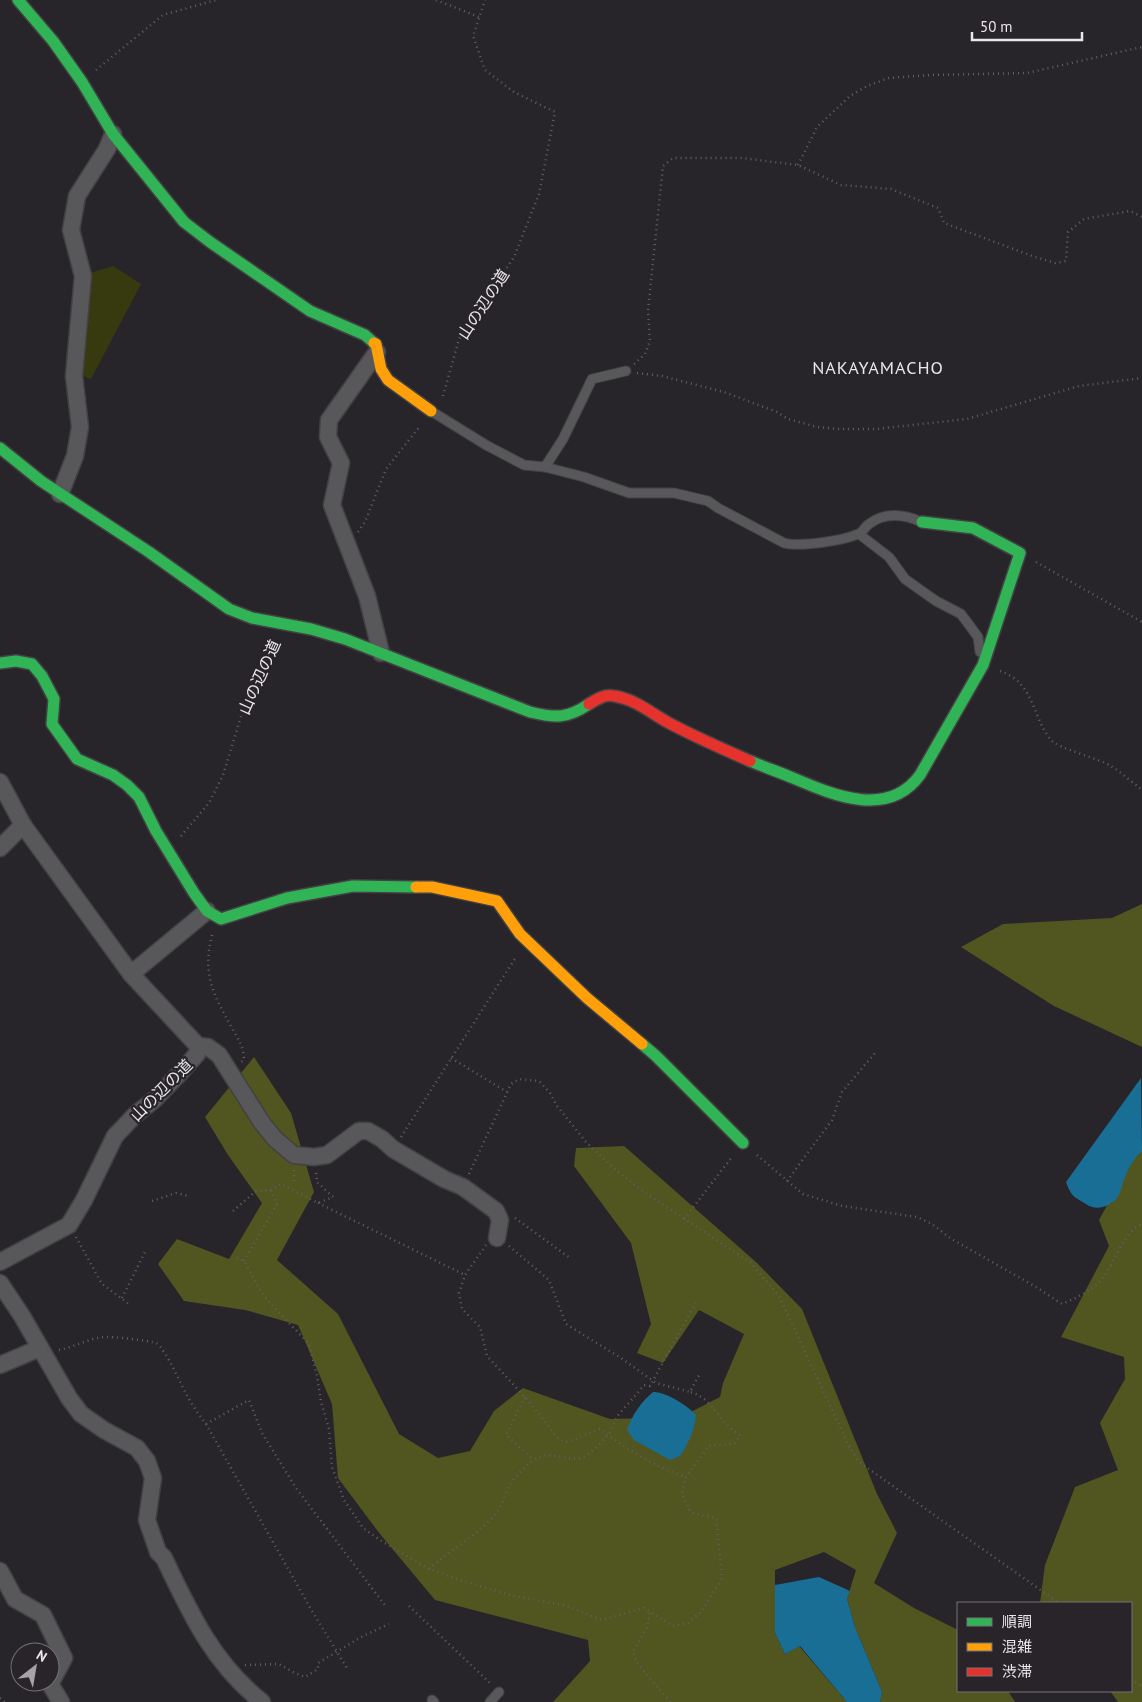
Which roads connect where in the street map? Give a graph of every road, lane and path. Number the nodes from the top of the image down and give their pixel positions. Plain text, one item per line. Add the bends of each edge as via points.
1 (18, 0) edge
2 (216, 0) edge
3 (436, 0) edge
4 (485, 0) edge
5 (479, 18) junction
6 (1142, 47) edge
7 (82, 82) junction
8 (113, 134) junction
9 (798, 165) junction
10 (1142, 217) edge
11 (377, 352) junction
12 (626, 371) junction
13 (1142, 378) edge
14 (431, 411) junction
15 (0, 448) edge
16 (545, 467) junction
17 (60, 494) junction
18 (922, 522) joint
19 (859, 534) junction
20 (348, 547) junction
21 (1020, 553) junction
22 (1142, 622) edge
23 (283, 624) junction
24 (381, 653) junction
25 (0, 664) edge
26 (983, 665) junction
27 (0, 782) edge
28 (1142, 790) edge
29 (23, 825) junction
30 (0, 848) edge
31 (169, 853) junction
32 (207, 911) junction
33 (213, 932) dead end
34 (527, 941) junction
35 (131, 974) junction
36 (198, 1046) junction
37 (875, 1054) dead end
38 (451, 1058) junction
39 (228, 1070) junction
40 (507, 1092) junction
41 (743, 1143) junction
42 (394, 1149) junction
43 (314, 1157) junction
44 (787, 1181) junction
45 (463, 1187) junction
46 (271, 1190) junction
47 (189, 1196) dead end
48 (152, 1201) dead end
49 (318, 1203) junction
50 (233, 1211) dead end
51 (496, 1211) junction
52 (684, 1219) junction
53 (1142, 1224) edge
54 (70, 1225) junction
55 (497, 1238) junction
56 (146, 1250) dead end
57 (237, 1258) dead end
58 (570, 1258) dead end
59 (244, 1261) junction
60 (0, 1262) edge
61 (465, 1275) junction
62 (0, 1283) edge
63 (122, 1298) junction
64 (696, 1302) dead end
65 (130, 1306) dead end
66 (40, 1348) junction
67 (0, 1365) edge
68 (699, 1375) dead end
69 (653, 1381) junction
70 (690, 1392) junction
71 (525, 1397) junction
72 (206, 1424) junction
73 (608, 1435) junction
74 (534, 1460) junction
75 (686, 1477) junction
76 (429, 1569) junction
77 (0, 1571) edge
78 (1058, 1602) edge
79 (409, 1606) dead end
80 (387, 1608) dead end
81 (650, 1613) junction
82 (389, 1624) dead end
83 (336, 1652) junction
84 (347, 1668) dead end
85 (230, 1672) junction
86 (499, 1692) joint
87 (0, 1698) edge
88 (5, 1702) edge
89 (61, 1702) edge
90 (262, 1702) edge
91 (490, 1702) edge
92 (670, 1702) edge

1 - 7 street
2 - 7 path via 163,15
3 - 5 path
4 - 5 path, 山の辺の道
5 - 14 path, 山の辺の道 via 473,36 485,70 514,92 556,112 539,194 514,257 459,338 442,400
6 - 9 path via 1028,73 889,78 850,96 817,127
7 - 8 street
8 - 11 street via 184,222 310,311 365,335 376,344
8 - 17 street via 77,196 70,230 82,276 74,376 80,427 75,456
9 - 10 path via 841,185 891,189 938,208 944,223 1055,263 1066,260 1068,232 1084,218 1130,211
9 - 12 path via 742,158 673,158 663,166 648,310 650,341 645,354
11 - 14 street via 388,380
11 - 20 street via 329,420 328,437 341,463 332,505
12 - 13 path via 662,376 724,392 788,419 838,429 876,429 967,419 1080,386
12 - 16 lane via 592,379 563,439
14 - 16 lane via 524,465
14 - 20 path, 山の辺の道 via 386,469 365,522
15 - 17 street
16 - 19 lane via 629,493 674,493 708,501 784,543 794,545
17 - 23 street via 229,608 252,618
18 - 19 lane via 911,517 888,515 870,523
18 - 21 street via 973,528
19 - 26 lane via 889,557 905,579 961,614 978,637
20 - 24 street via 367,596
21 - 22 path
21 - 26 street, 山の辺の道
23 - 24 street, 山の辺の道 via 345,639
23 - 31 path, 山の辺の道 via 244,710 223,775 209,803
24 - 26 street, 山の辺の道 via 530,712 570,715 600,696 612,695 633,701 668,722 755,763 834,794 875,800 889,798 915,784
25 - 31 street via 16,661 32,664 54,699 52,724 77,759 128,785 139,797
26 - 28 path via 1012,675 1029,693 1052,742 1110,765
27 - 29 street, 山の辺の道
29 - 30 street
29 - 35 street, 山の辺の道
31 - 32 street
32 - 34 street via 221,919 287,898 353,886 432,886 496,901
32 - 35 street
33 - 39 path via 209,950 210,980 216,1000 244,1049 244,1060
34 - 38 path
34 - 41 street via 587,998 656,1056
35 - 36 street, 山の辺の道
36 - 39 street via 208,1047
36 - 54 street, 山の辺の道 via 197,1054 180,1073 115,1136
37 - 44 path via 842,1092 832,1120
38 - 40 path
38 - 42 path
39 - 43 street via 275,1139 294,1155
40 - 45 path
40 - 52 path via 519,1079 540,1081 586,1142 617,1172
41 - 44 path
41 - 52 path
42 - 43 street via 368,1131 359,1130 327,1155
42 - 45 street
43 - 49 path via 317,1182 333,1197
44 - 53 path via 803,1194 842,1206 917,1217 1062,1304 1087,1293 1103,1277 1132,1230
45 - 51 street
46 - 49 path via 281,1184
46 - 50 path via 256,1191
46 - 59 path via 277,1204
47 - 48 path via 176,1193
49 - 61 path
51 - 55 street via 500,1220
51 - 58 path via 507,1212
52 - 78 path via 750,1262 779,1296 848,1444 860,1462
54 - 60 street
54 - 63 path via 102,1284
55 - 61 path via 489,1241
55 - 69 path via 549,1280 566,1324
56 - 63 path
57 - 59 path
59 - 76 path via 262,1293 309,1344 328,1429 332,1467 344,1500 363,1528
61 - 71 path via 459,1294 462,1309 480,1327 487,1356
62 - 66 street
63 - 65 path
64 - 69 path
66 - 67 street
66 - 72 path via 51,1351 105,1337 156,1343
66 - 85 street via 80,1414 137,1448 147,1462 153,1478 147,1520 158,1552 204,1638
68 - 70 path
69 - 70 path
69 - 73 path via 650,1386 644,1385 619,1415
70 - 75 path via 707,1400 731,1431 740,1436 735,1443 709,1446
71 - 73 path via 558,1438 565,1442 600,1429
71 - 74 path via 506,1435
72 - 80 path via 249,1400 262,1433 296,1488
72 - 83 path
73 - 74 path via 584,1457 545,1454
73 - 75 path via 672,1473
74 - 76 path via 510,1484 503,1503 492,1518
75 - 81 path via 682,1494 690,1511 716,1518 722,1578 702,1611 688,1623 673,1626
76 - 81 path via 514,1596 564,1605 602,1620 644,1608
77 - 89 street via 15,1599 43,1615 64,1658 50,1684
79 - 86 path
81 - 92 path via 647,1627 633,1652 637,1663
82 - 83 path
83 - 84 path
83 - 85 path via 318,1663 318,1669 305,1677 279,1664 245,1665
85 - 90 street
86 - 91 lane
87 - 88 path

